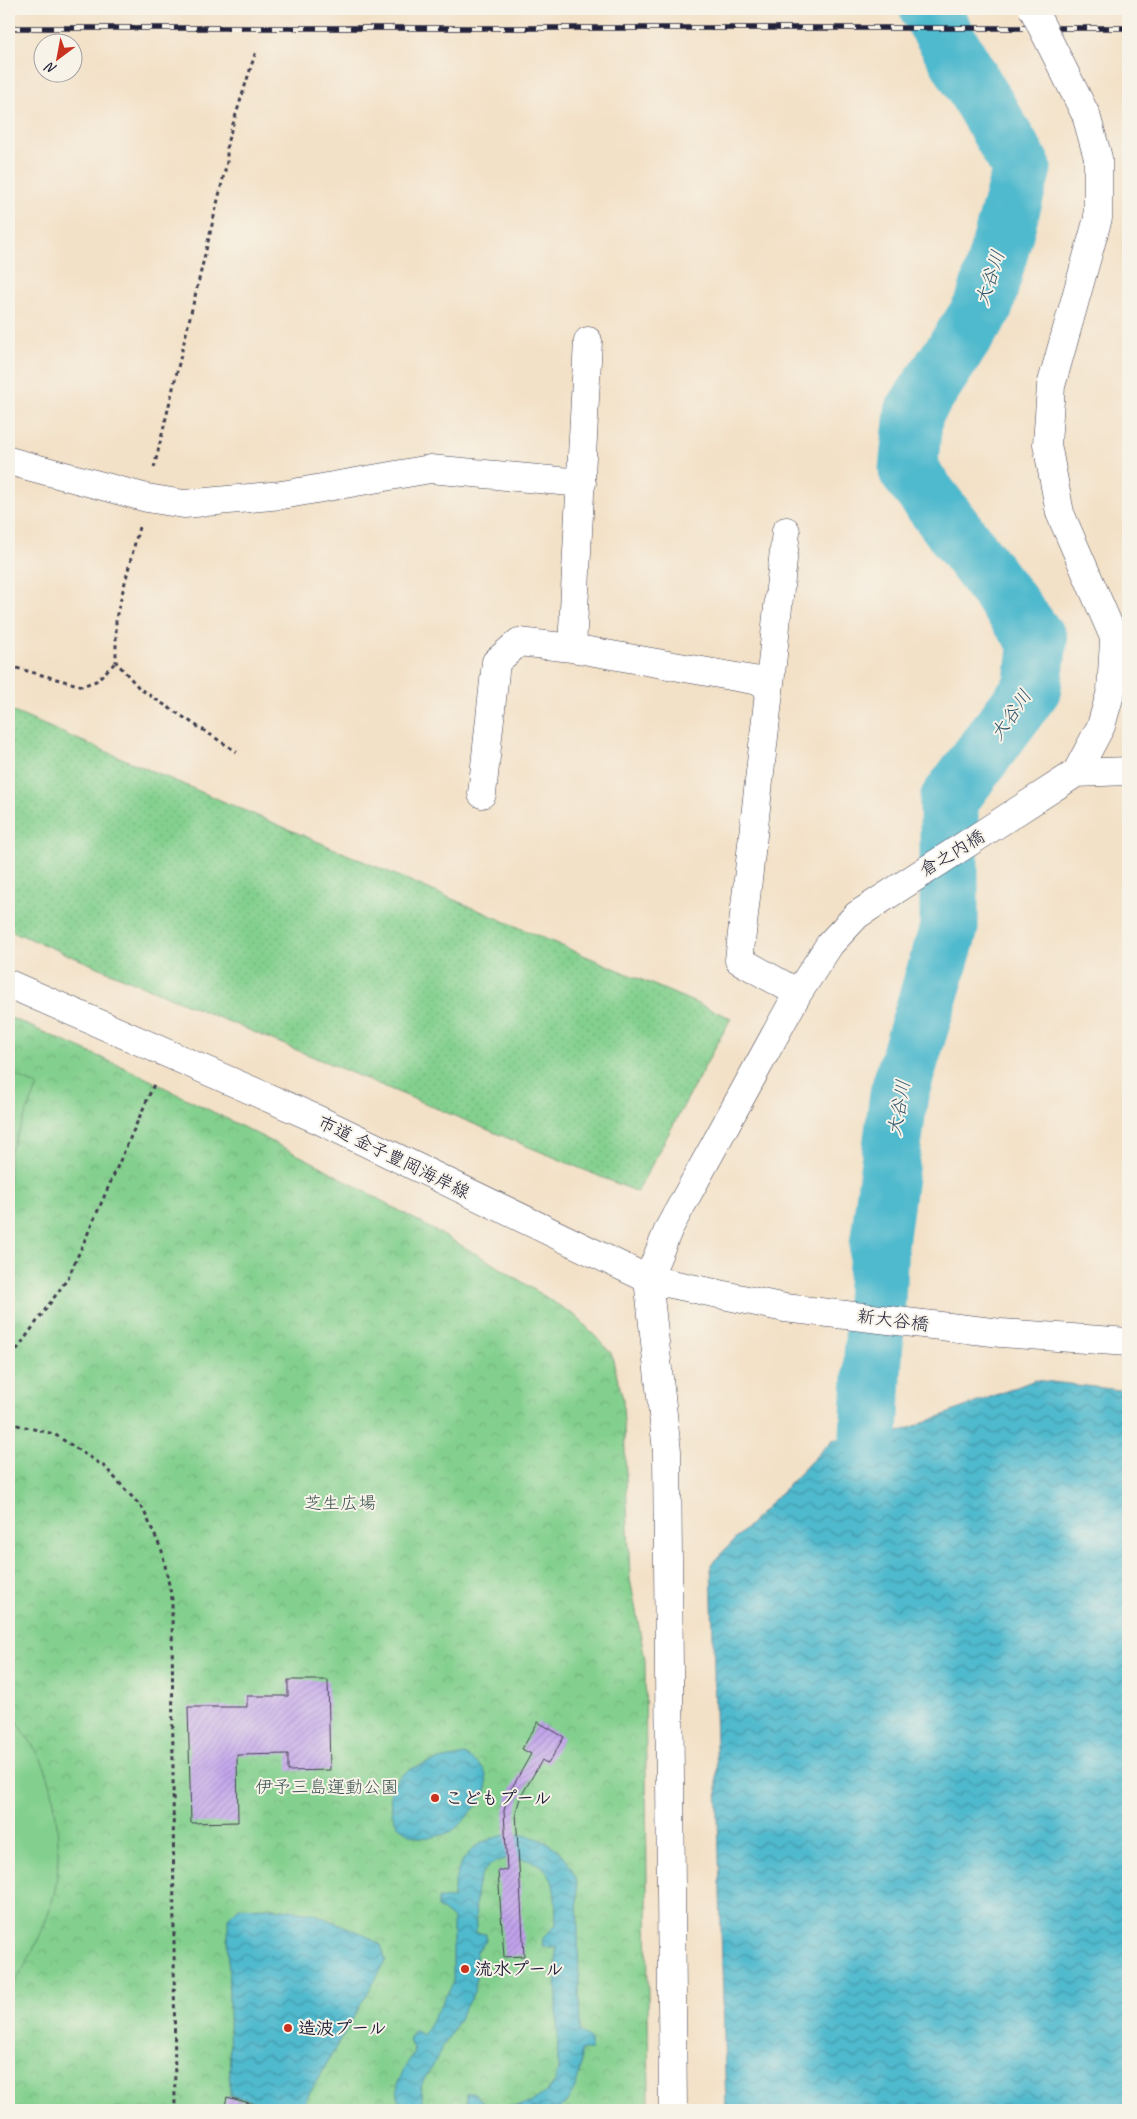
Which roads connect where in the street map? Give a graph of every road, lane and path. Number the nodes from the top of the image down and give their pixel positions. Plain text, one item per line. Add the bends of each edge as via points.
1 (1033, 9) edge
2 (256, 51) dead end
3 (588, 341) dead end
4 (9, 461) edge
5 (582, 483) junction
6 (147, 498) junction
7 (786, 531) dead end
8 (1114, 640) junction
9 (572, 648) junction
10 (116, 662) junction
11 (9, 666) edge
12 (1128, 668) edge
13 (770, 683) junction
14 (237, 752) dead end
15 (1128, 771) edge
16 (1076, 773) junction
17 (482, 794) dead end
18 (9, 984) edge
19 (798, 993) junction
20 (168, 1054) junction
21 (648, 1279) junction
22 (785, 1308) joint
23 (1128, 1342) edge
24 (9, 1364) edge
25 (9, 1423) edge
26 (175, 2110) edge
27 (673, 2110) edge

1 - 8 street, bridge via 1086,114 1098,158 1098,218 1051,386 1047,444 1060,513
2 - 6 path via 227,144 227,162
3 - 5 street
4 - 6 street
5 - 6 street via 430,470 282,495 184,504
5 - 9 street
6 - 10 path via 116,618
7 - 13 street
8 - 12 street
8 - 16 street via 1111,691 1101,726
9 - 13 street
9 - 17 street via 519,642 496,662
10 - 11 path via 96,680 82,686
10 - 14 path via 140,689
13 - 19 street via 739,960
15 - 16 street
16 - 19 street, 倉之内橋 via 857,914 830,944
18 - 20 street, 市道 金子豊岡海岸線
19 - 21 street, 倉之内橋 via 669,1228
20 - 21 street, 市道 金子豊岡海岸線 via 319,1120
20 - 24 path via 68,1278
21 - 22 street, 市道 金子豊岡海岸線
21 - 27 street via 667,1451
22 - 23 street, 新大谷橋 via 1001,1333
25 - 26 path via 54,1434 105,1467 143,1509 162,1550 172,1598

